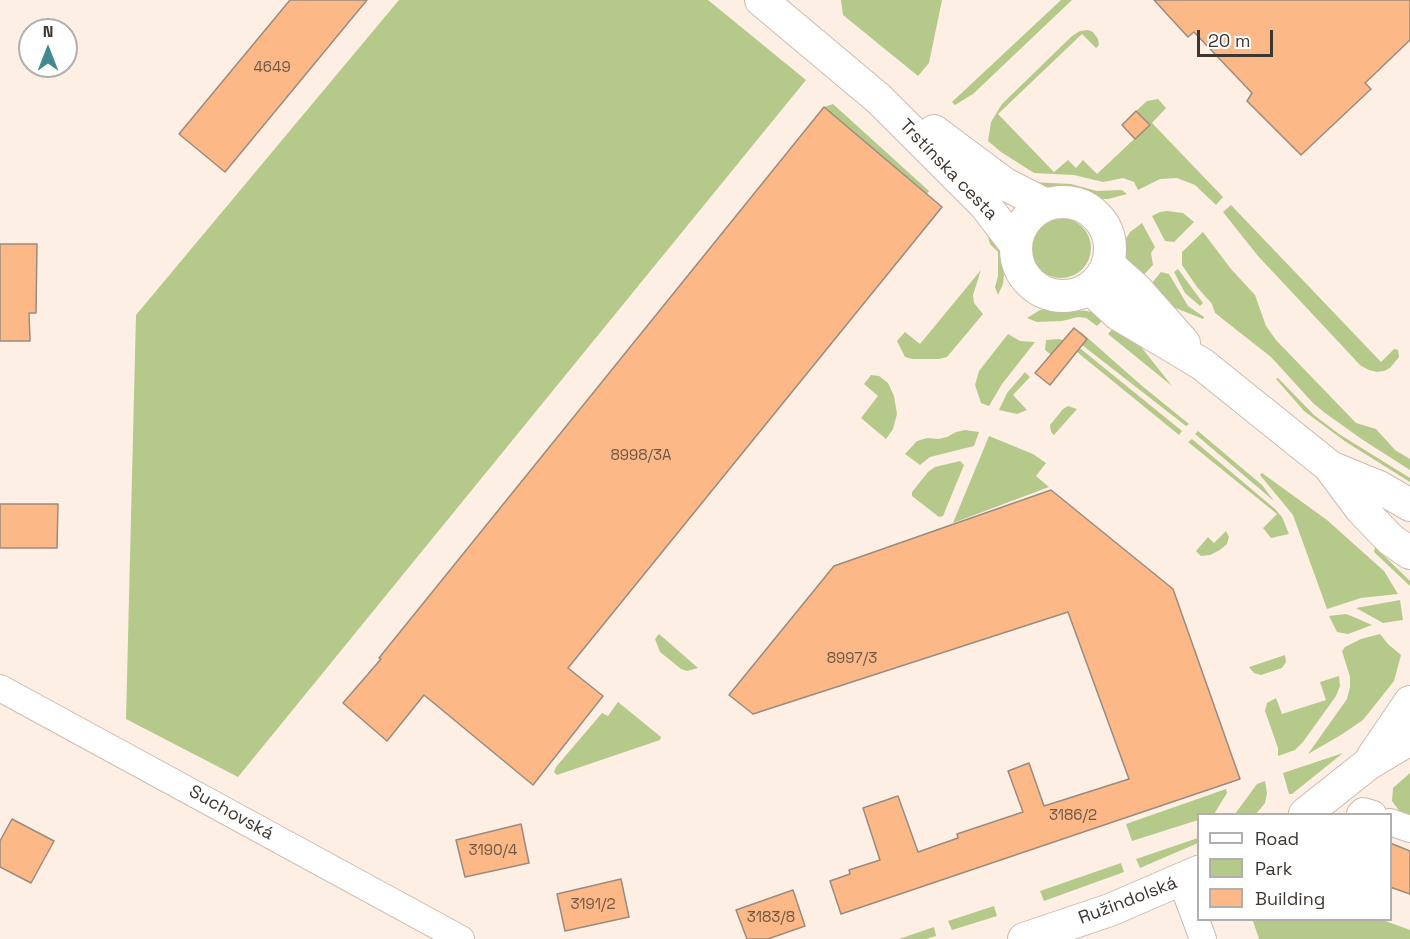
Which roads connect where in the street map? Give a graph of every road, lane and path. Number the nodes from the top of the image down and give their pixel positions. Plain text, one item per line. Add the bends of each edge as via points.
1 (761, 0) edge
2 (879, 99) junction
3 (1046, 205) junction
4 (1015, 244) junction
5 (1099, 276) junction
6 (1329, 466) junction
7 (1410, 505) edge
8 (1404, 552) edge
9 (0, 688) edge
10 (1409, 702) edge
11 (1410, 739) edge
12 (1368, 764) junction
13 (1306, 813) edge
14 (1392, 823) edge
15 (1410, 829) edge
16 (1190, 876) edge
17 (1197, 910) edge
18 (1199, 921) edge
19 (461, 939) edge
20 (1024, 939) edge
21 (1203, 939) edge

1 - 2 main road, Trstínska cesta
2 - 3 main road, Trstínska cesta via 911,114 1005,184
2 - 4 main road, Trstínska cesta via 985,205
3 - 4 main road, Trstínska cesta via 1025,220
3 - 5 main road, Trstínska cesta via 1066,202 1086,208 1107,230 1111,252
4 - 5 main road, Trstínska cesta via 1020,271 1029,283 1053,296 1079,294
5 - 6 main road via 1138,291 1202,364
6 - 7 main road
6 - 8 main road via 1361,509
9 - 19 street, Suchovská
10 - 12 main road
11 - 12 main road
12 - 13 main road
14 - 15 street
16 - 17 street
16 - 20 main road, Ružindolská via 1110,910
18 - 21 street

